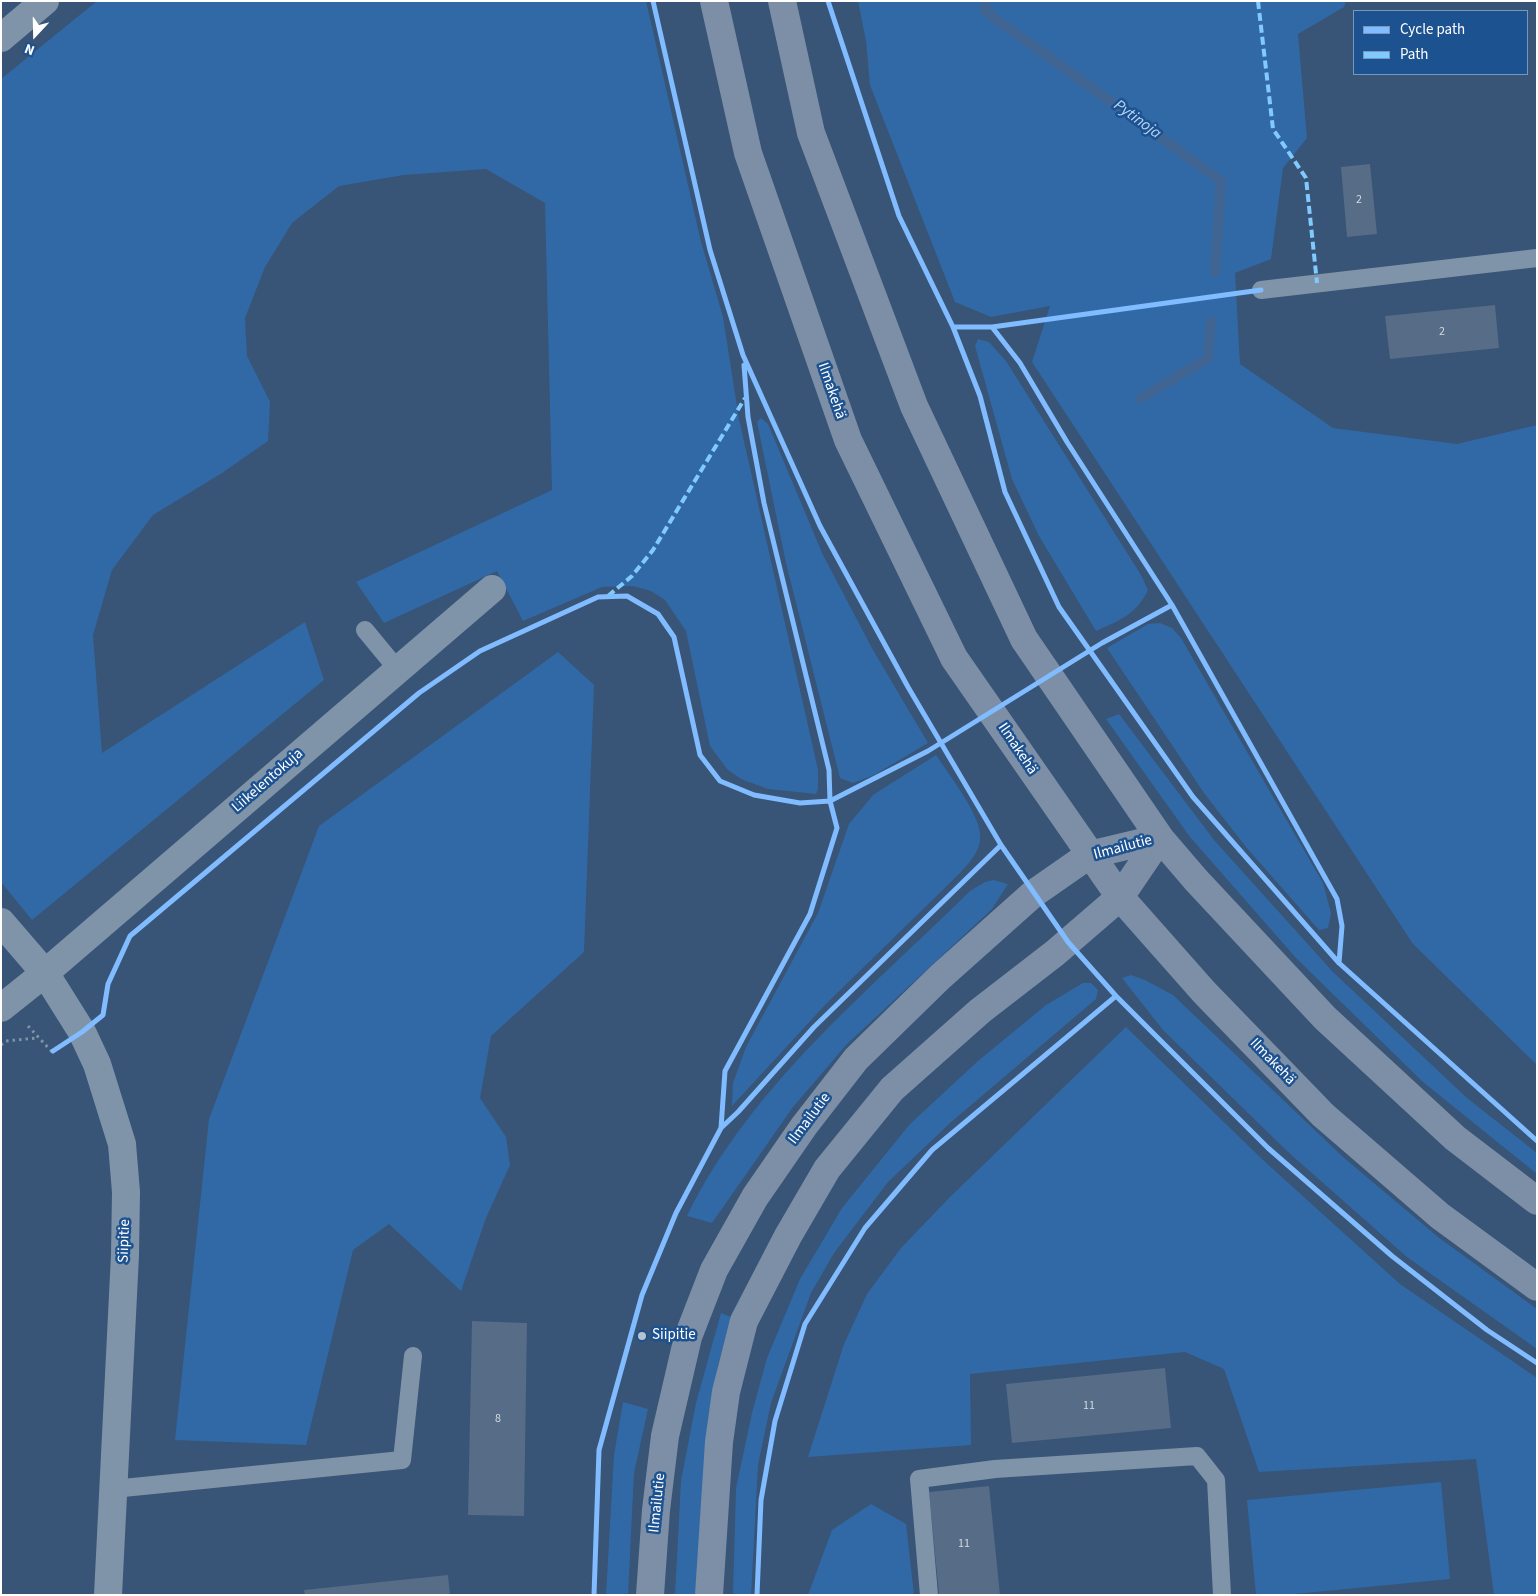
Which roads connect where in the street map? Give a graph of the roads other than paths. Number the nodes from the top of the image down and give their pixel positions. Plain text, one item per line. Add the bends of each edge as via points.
1 (45, 1) edge
2 (714, 1) edge
3 (782, 1) edge
4 (1, 38) edge
5 (1537, 258) edge
6 (1261, 290) dead end
7 (492, 589) dead end
8 (366, 630) dead end
9 (398, 670) junction
10 (1160, 838) junction
11 (1089, 855) junction
12 (1120, 897) junction
13 (1, 922) edge
14 (45, 973) junction
15 (5, 1005) edge
16 (1537, 1200) edge
17 (1537, 1287) edge
18 (413, 1356) dead end
19 (114, 1489) junction
20 (108, 1595) edge
21 (650, 1595) edge
22 (709, 1595) edge
23 (929, 1595) edge
24 (1222, 1595) edge

1 - 4 street
2 - 11 main road, Ilmakehä via 748,153 848,440 954,658
3 - 10 main road via 811,133 914,406 1024,639
5 - 6 lane
7 - 9 street, Liikelentokuja
8 - 9 lane
9 - 14 street, Liikelentokuja
10 - 11 main road, Ilmailutie
10 - 12 main road, Ilmailutie
10 - 16 main road via 1325,1018 1455,1138
11 - 12 main road, Ilmakehä
11 - 21 main road, Ilmailutie via 1033,894 940,977 856,1059 755,1197 714,1270 688,1338 666,1436 656,1510
12 - 17 main road, Ilmakehä via 1204,992 1323,1115 1440,1216
12 - 22 main road, Ilmailutie via 980,1011 892,1089 827,1169 744,1321 726,1392 719,1442
13 - 14 street, Siipitie
14 - 15 street, Liikelentokuja
14 - 19 street, Siipitie via 82,1032 97,1064 122,1144 126,1192
18 - 19 lane via 402,1460
19 - 20 street, Siipitie
23 - 24 lane via 919,1479 995,1469 1197,1456 1216,1480

